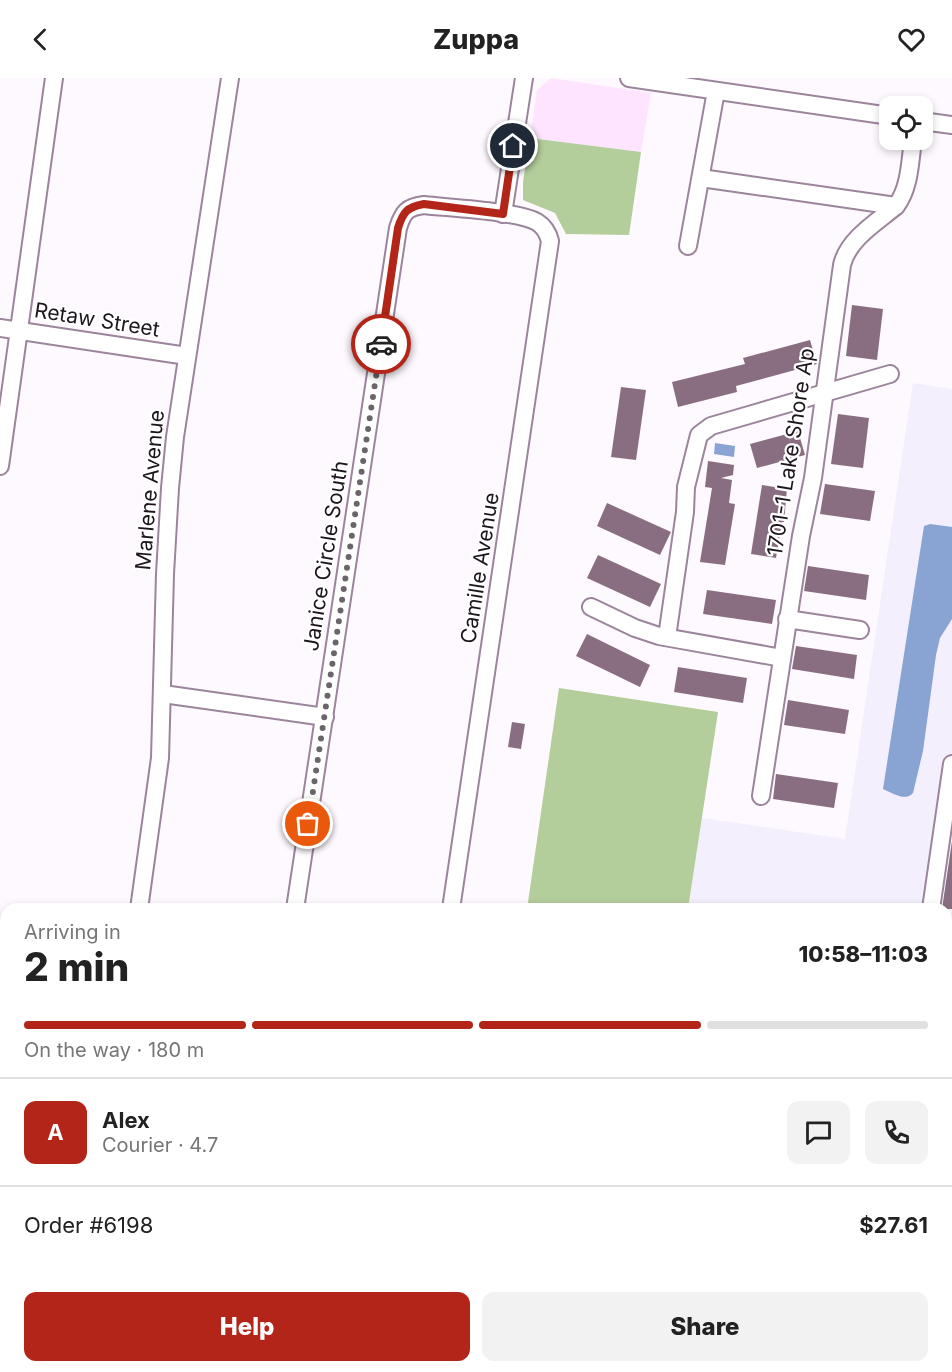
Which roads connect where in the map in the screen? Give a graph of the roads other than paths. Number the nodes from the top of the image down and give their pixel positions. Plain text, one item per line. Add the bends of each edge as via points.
1 (54, 78) edge
2 (230, 78) edge
3 (524, 78) edge
4 (629, 78) edge
5 (716, 91) junction
6 (879, 114) edge
7 (933, 122) edge
8 (952, 125) edge
9 (912, 150) edge
10 (701, 178) junction
11 (896, 206) junction
12 (503, 214) junction
13 (688, 246) dead end
14 (0, 328) edge
15 (18, 330) junction
16 (187, 356) junction
17 (890, 374) dead end
18 (824, 394) junction
19 (0, 466) edge
20 (591, 607) dead end
21 (788, 619) junction
22 (860, 630) dead end
23 (667, 637) junction
24 (782, 658) junction
25 (163, 694) junction
26 (325, 717) junction
27 (952, 764) edge
28 (761, 796) dead end
29 (949, 799) edge
30 (945, 856) edge
31 (140, 903) edge
32 (296, 903) edge
33 (452, 903) edge
34 (933, 903) edge

1 - 15 street
2 - 16 street, Marlene Avenue
3 - 12 street
4 - 5 street
5 - 6 street
5 - 10 street
7 - 8 street
9 - 11 street, 1701-1 Lake Shore Ap via 907,184
10 - 11 street
10 - 13 street
11 - 18 street, 1701-1 Lake Shore Ap via 845,253
12 - 26 street, Janice Circle South via 424,204 406,212 398,228
12 - 33 street, Camille Avenue via 543,226 550,250
14 - 15 street, Retaw Street
15 - 16 street, Retaw Street
15 - 19 street
16 - 25 street, Marlene Avenue via 170,488
17 - 18 street
18 - 21 street, 1701-1 Lake Shore Ap
18 - 23 street via 711,426 699,435 686,487
20 - 23 street via 635,628
21 - 22 street
21 - 24 street, 1701-1 Lake Shore Ap
23 - 24 street
24 - 28 street, 1701-1 Lake Shore Ap
25 - 26 street
25 - 31 street, Marlene Avenue via 157,789
26 - 32 street, Janice Circle South
27 - 29 street
29 - 30 street
30 - 34 street

